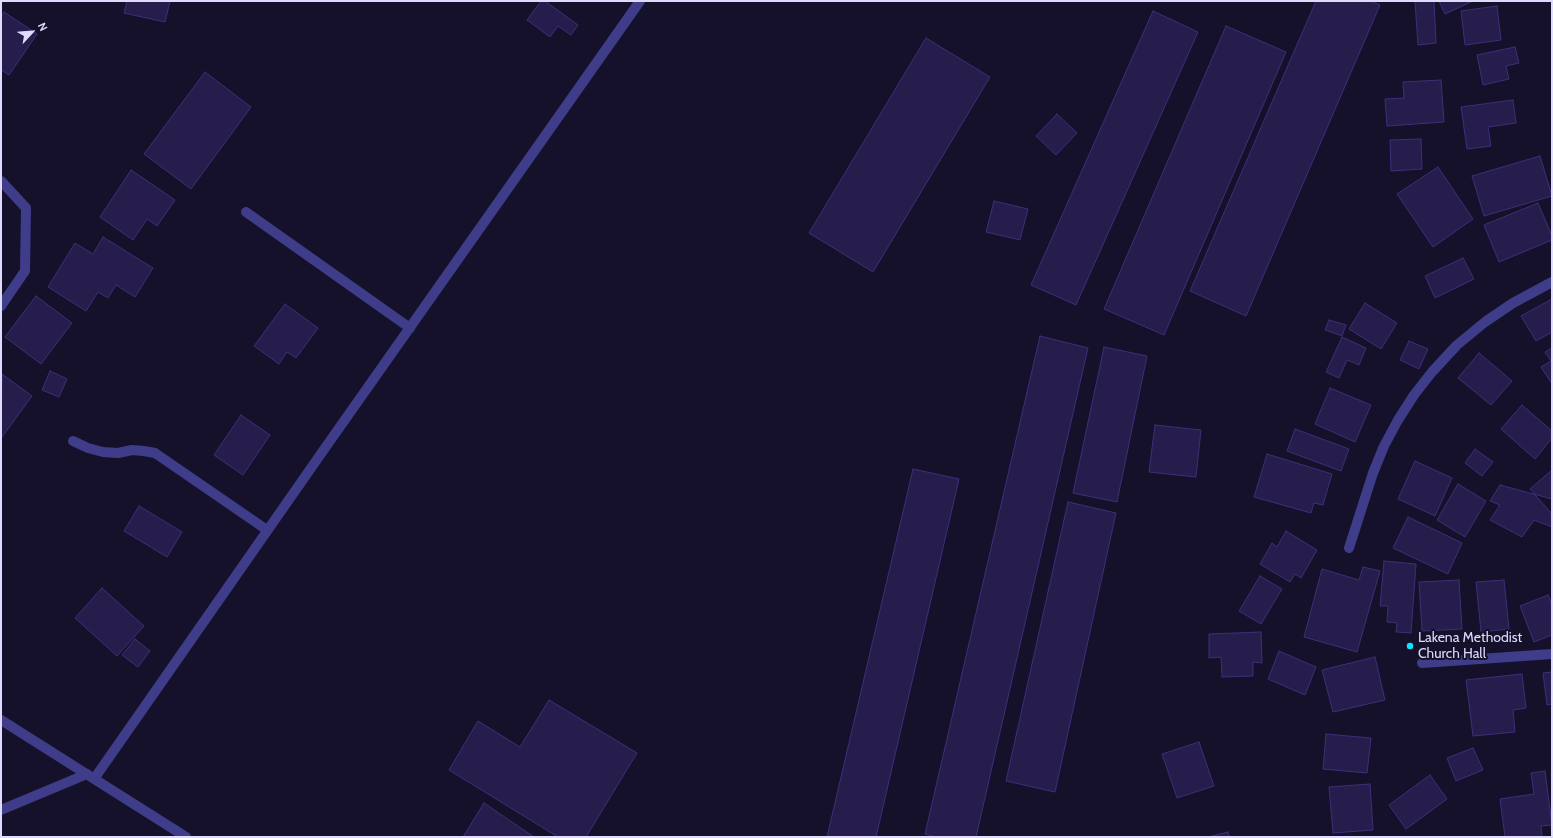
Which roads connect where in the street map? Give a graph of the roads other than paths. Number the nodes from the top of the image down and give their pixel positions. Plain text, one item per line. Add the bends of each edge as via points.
1 (640, 1) edge
2 (1, 181) edge
3 (246, 212) dead end
4 (1552, 282) edge
5 (1, 306) edge
6 (410, 328) junction
7 (73, 441) dead end
8 (268, 530) junction
9 (1349, 548) dead end
10 (1552, 654) edge
11 (1422, 663) dead end
12 (1, 720) edge
13 (90, 777) junction
14 (1, 810) edge
15 (186, 837) edge

1 - 6 street
2 - 5 street via 26,208 25,271
3 - 6 street
4 - 9 street via 1513,302 1485,322 1457,345 1414,395 1384,446
6 - 8 street
7 - 8 street via 103,452 118,453 132,450 155,453
8 - 13 street
10 - 11 street
12 - 13 street
13 - 14 street
13 - 15 street

